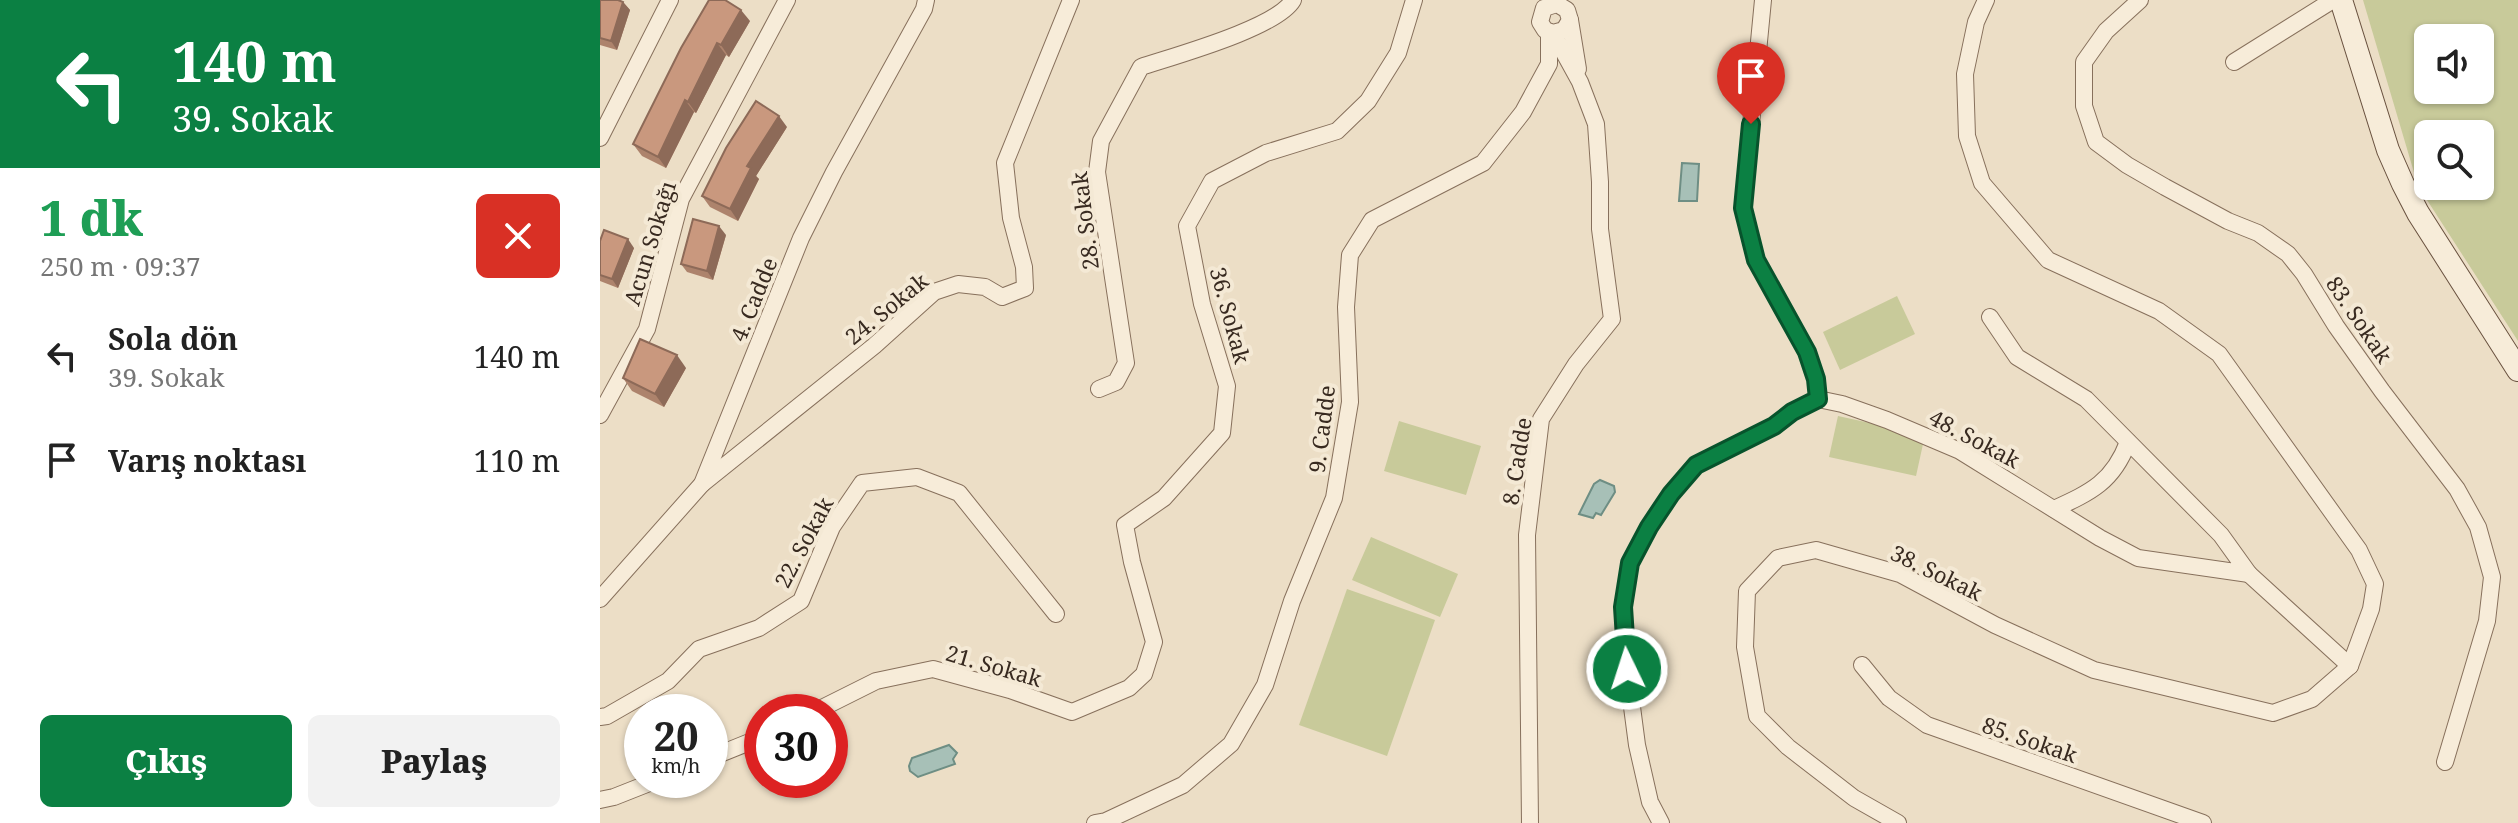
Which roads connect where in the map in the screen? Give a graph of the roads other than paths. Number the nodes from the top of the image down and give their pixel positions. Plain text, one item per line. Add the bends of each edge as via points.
1 (670, 0) edge
2 (787, 0) edge
3 (926, 0) edge
4 (1071, 0) edge
5 (1293, 0) edge
6 (1414, 0) edge
7 (1763, 0) edge
8 (1986, 0) edge
9 (2140, 0) edge
10 (2333, 0) edge
11 (2341, 0) edge
12 (1557, 2) edge
13 (1570, 20) junction
14 (1551, 33) junction
15 (2234, 62) dead end
16 (1580, 82) junction
17 (600, 138) edge
18 (1990, 317) dead end
19 (2518, 370) edge
20 (1099, 389) dead end
21 (1818, 399) junction
22 (600, 415) edge
23 (2128, 442) junction
24 (702, 484) junction
25 (2054, 509) junction
26 (2249, 574) junction
27 (600, 599) edge
28 (1056, 614) dead end
29 (1862, 665) dead end
30 (2350, 666) junction
31 (848, 695) edge
32 (1072, 712) joint
33 (600, 717) edge
34 (2445, 762) dead end
35 (624, 793) edge
36 (600, 800) edge
37 (1095, 823) edge
38 (1530, 823) edge
39 (1661, 823) edge
40 (1898, 823) edge
41 (2203, 823) edge

1 - 17 street
2 - 22 street, Acun Sokağı via 681,199 647,329
3 - 24 street, 4. Cadde via 801,238
4 - 24 street, 24. Sokak via 1005,163 1025,288 1002,297 985,287 958,284 934,292
5 - 20 street, 28. Sokak via 1257,27 1141,67 1101,141 1097,172 1126,363 1116,382
6 - 32 street, 36. Sokak via 1398,53 1368,101 1337,131 1266,153 1212,181 1187,226 1202,304 1227,386 1222,433 1164,498 1125,525 1154,642 1144,674 1129,688
7 - 21 street via 1743,208 1756,260 1807,352
8 - 30 street, 38. Sokak via 1965,74 1967,136 1982,183 2048,260 2159,311 2219,354 2359,550 2375,584
9 - 34 street, 83. Sokak via 2106,31 2084,62 2084,106 2096,142 2152,180 2258,233 2288,254 2457,489 2478,527 2492,577 2487,621
10 - 15 street
11 - 19 main road via 2403,184
12 - 13 street
12 - 14 street via 1544,8 1540,17
13 - 14 street via 1564,30
13 - 16 street, 8. Cadde
14 - 16 street, 8. Cadde
14 - 37 street, 9. Cadde via 1549,64 1523,112 1483,163 1372,220 1350,255 1350,402 1334,498 1265,685 1231,744 1183,785
16 - 38 street, 8. Cadde via 1596,124 1600,229 1612,319 1541,419 1527,535
18 - 23 street via 2017,357 2086,399
21 - 25 street, 48. Sokak via 1887,420 1960,451
21 - 39 street via 1696,465 1671,494 1630,563 1623,607 1627,669 1637,745 1650,802
23 - 25 street via 2119,465 2094,490
23 - 26 street via 2221,535
24 - 27 street, 4. Cadde
25 - 26 street, 48. Sokak via 2138,558
26 - 30 street
28 - 33 street, 22. Sokak via 959,493 917,477 862,483 832,527 801,601 759,628 699,649 668,681
29 - 41 street, 85. Sokak via 1889,698 1937,730
30 - 40 street, 38. Sokak via 2312,699 2273,713 2094,670 1900,574 1844,556 1816,550 1778,558 1747,591 1745,647 1757,716 1821,773
31 - 32 street, 21. Sokak via 876,681 933,669
35 - 36 street

